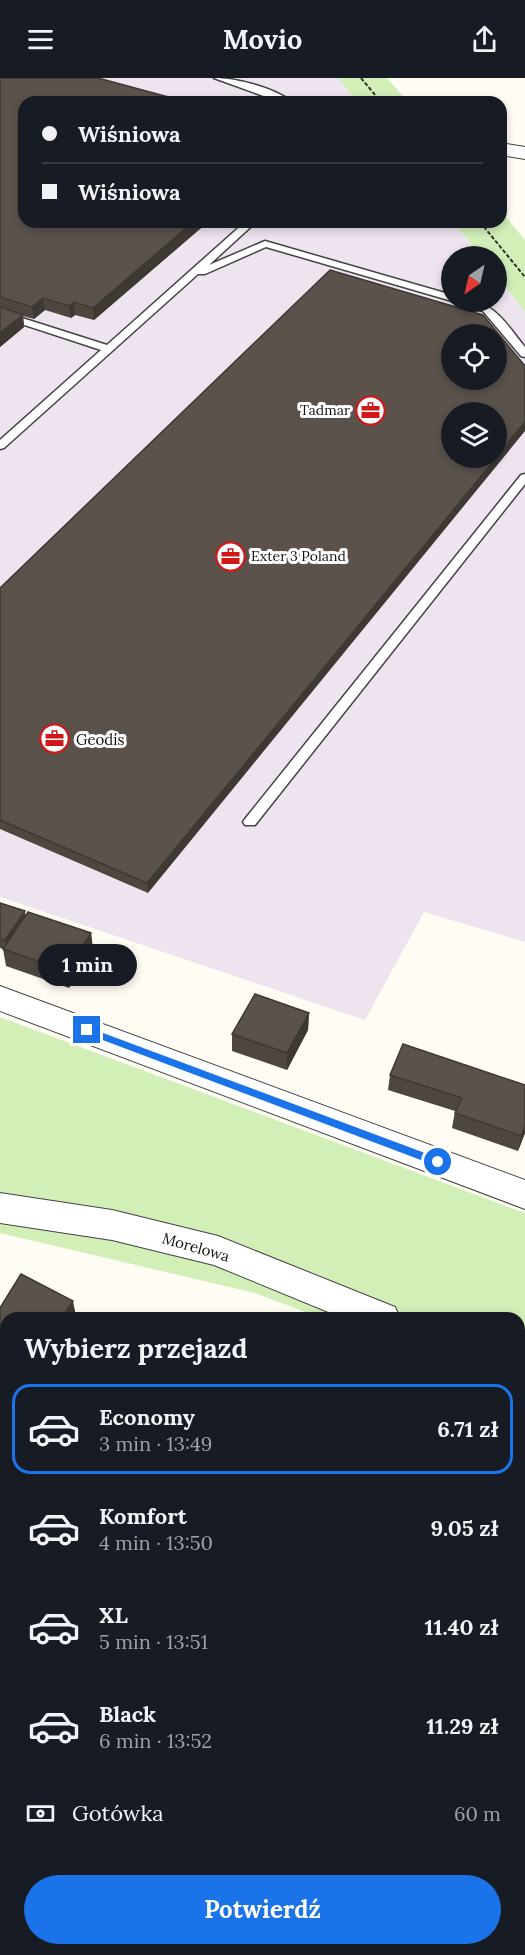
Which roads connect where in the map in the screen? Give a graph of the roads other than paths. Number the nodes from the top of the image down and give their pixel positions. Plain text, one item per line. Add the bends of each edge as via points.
1 (218, 78) edge
2 (273, 96) edge
3 (507, 150) edge
4 (525, 153) edge
5 (244, 228) edge
6 (188, 278) junction
7 (441, 295) edge
8 (490, 312) edge
9 (0, 314) edge
10 (107, 349) junction
11 (525, 354) edge
12 (0, 446) edge
13 (525, 477) edge
14 (250, 822) dead end
15 (0, 998) edge
16 (525, 1195) edge
17 (0, 1208) edge
18 (367, 1312) edge

1 - 2 lane
3 - 4 street
5 - 6 lane
6 - 7 lane via 266,244
6 - 10 lane
8 - 11 lane
9 - 10 lane
10 - 12 lane
13 - 14 lane
15 - 16 street
17 - 18 street, Morelowa via 112,1225 218,1251

